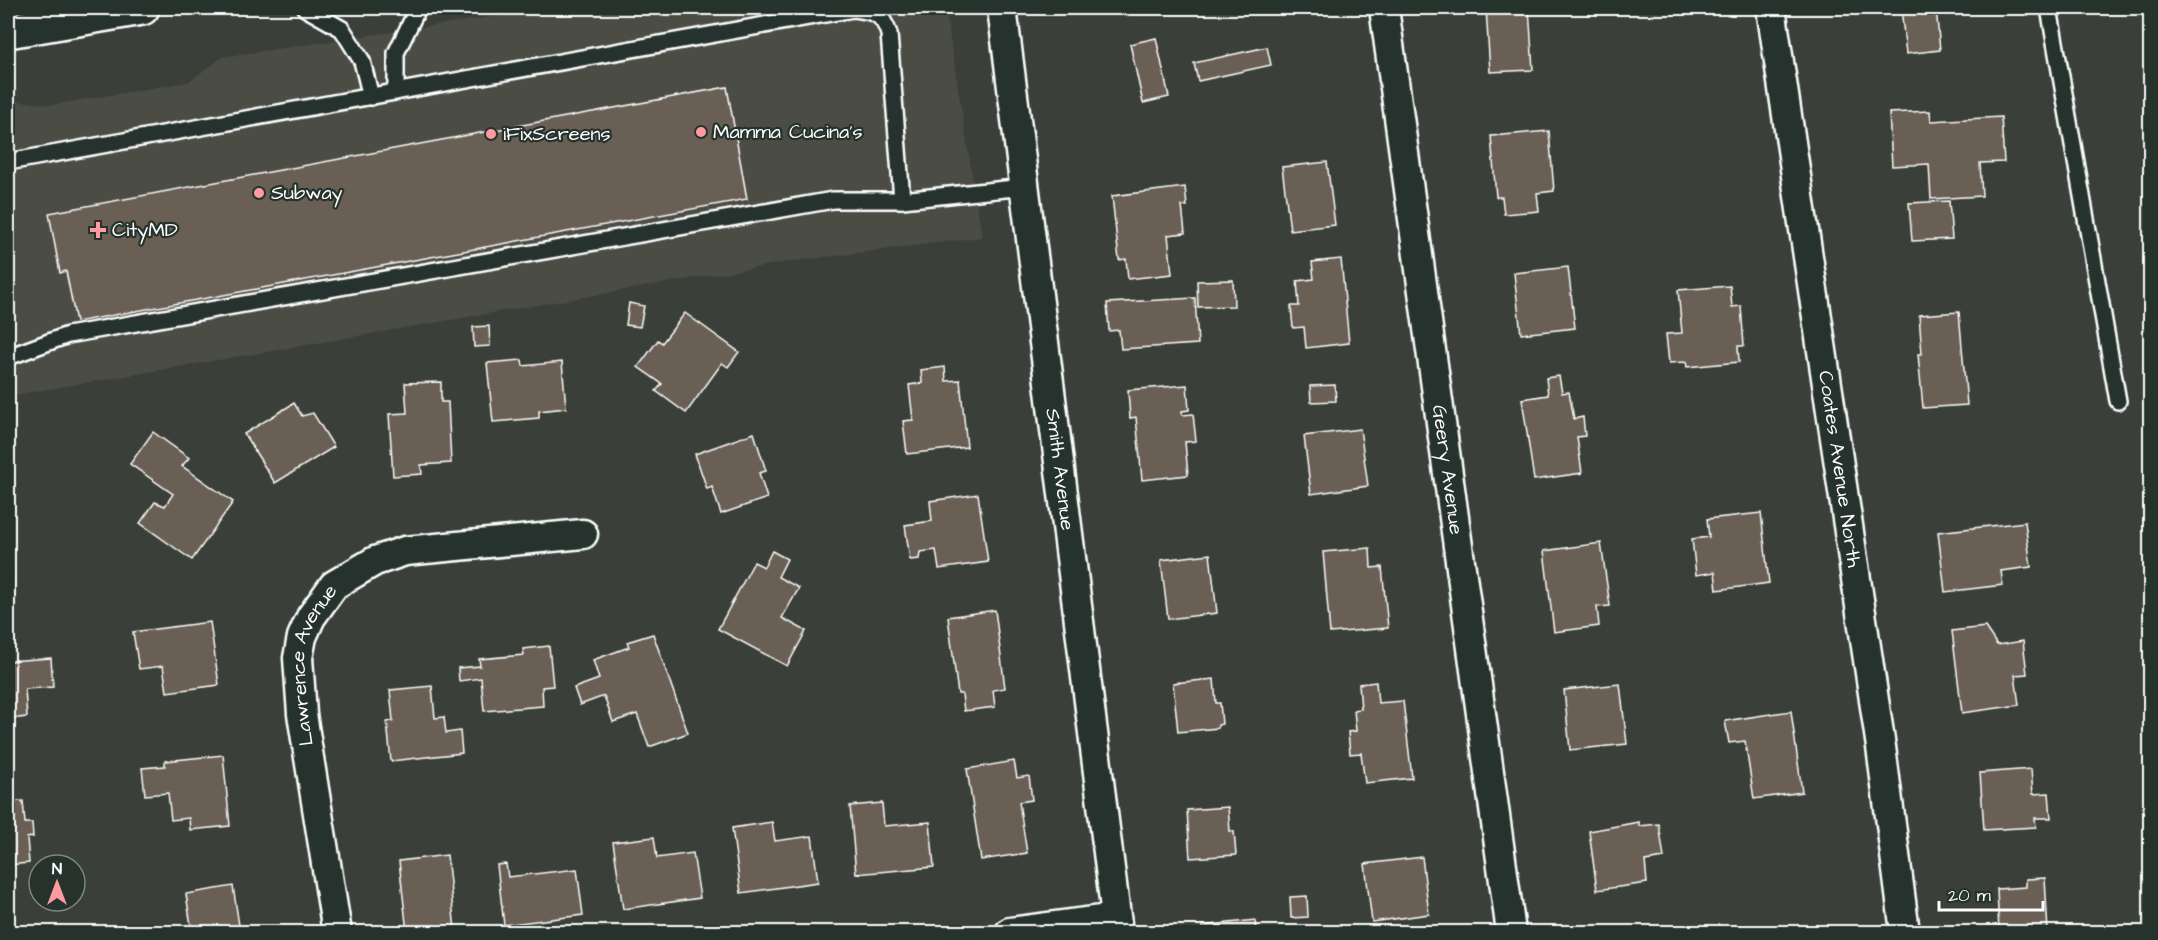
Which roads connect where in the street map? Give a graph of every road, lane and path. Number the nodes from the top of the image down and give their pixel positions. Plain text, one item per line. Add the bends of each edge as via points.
1 (142, 8) edge
2 (305, 8) edge
3 (418, 8) edge
4 (1002, 8) edge
5 (1384, 8) edge
6 (1771, 8) edge
7 (2049, 8) edge
8 (8, 31) edge
9 (396, 92) junction
10 (371, 96) junction
11 (8, 162) edge
12 (1024, 187) junction
13 (902, 200) junction
14 (8, 357) edge
15 (2118, 401) dead end
16 (583, 534) dead end
17 (1117, 925) edge
18 (336, 933) edge
19 (1010, 933) edge
20 (1511, 933) edge
21 (1905, 933) edge

1 - 8 main road
2 - 10 lane via 342,29 363,61
3 - 9 lane via 396,52
4 - 12 street, Smith Avenue
5 - 20 street, Geery Avenue
6 - 21 street, Coates Avenue North
7 - 15 lane
9 - 10 lane
9 - 13 lane via 853,9 873,12 884,20 889,34
10 - 11 lane
12 - 13 lane
12 - 17 street, Smith Avenue
13 - 14 lane via 833,200 68,335
16 - 18 street, Lawrence Avenue via 405,551 375,561 334,585 311,617 298,658 302,714
17 - 19 street

